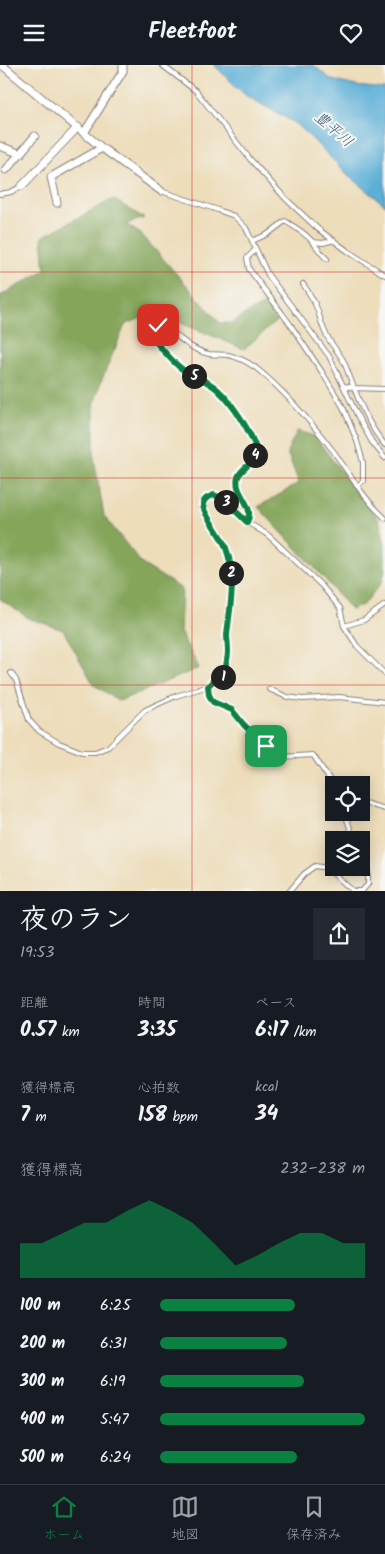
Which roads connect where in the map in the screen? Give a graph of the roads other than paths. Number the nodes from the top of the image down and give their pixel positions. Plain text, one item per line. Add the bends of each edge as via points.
1 (123, 65) edge
2 (162, 65) edge
3 (1, 67) edge
4 (78, 127) junction
5 (84, 133) junction
6 (35, 136) dead end
7 (0, 146) edge
8 (102, 148) junction
9 (21, 154) junction
10 (6, 170) dead end
11 (22, 186) joint
12 (161, 191) joint
13 (0, 194) edge
14 (57, 203) dead end
15 (334, 240) junction
16 (252, 241) junction
17 (313, 241) junction
18 (255, 250) junction
19 (327, 259) dead end
20 (385, 275) edge
21 (303, 283) dead end
22 (344, 386) junction
23 (354, 388) junction
24 (385, 389) edge
25 (385, 445) edge
26 (385, 458) edge
27 (357, 487) junction
28 (385, 518) edge
29 (247, 522) junction
30 (385, 605) edge
31 (344, 626) junction
32 (11, 673) dead end
33 (385, 674) edge
34 (208, 686) junction
35 (269, 689) dead end
36 (385, 702) edge
37 (327, 776) edge
38 (370, 805) edge
39 (385, 809) edge
40 (325, 868) edge
41 (336, 876) edge
42 (368, 876) edge
43 (289, 891) edge

1 - 5 street via 123,71
2 - 15 lane via 196,91 274,186 318,229
3 - 4 street
4 - 5 street
4 - 11 street
5 - 8 street
6 - 9 street
7 - 9 street
8 - 12 street
8 - 14 street via 51,177
9 - 10 street
11 - 13 lane
12 - 16 lane via 234,216 246,228
15 - 17 lane
15 - 20 lane
16 - 17 lane via 268,235 285,221
16 - 18 lane
17 - 19 lane
18 - 22 lane via 268,275 329,356
18 - 27 lane via 247,258 249,269 290,324 343,407 362,462 363,481
21 - 23 lane
22 - 23 lane
22 - 26 lane via 368,435
23 - 24 lane
23 - 25 lane via 364,415
27 - 28 lane
27 - 29 lane via 333,451 281,391 255,367 229,355 195,349 165,325 158,325 152,331 154,338 169,357 181,368 218,389 253,438 257,451 237,479 239,491 248,505 250,517
29 - 31 lane via 268,535 322,586 340,608
29 - 34 lane via 222,498 214,495 203,503 227,549 233,596 224,677 215,679
30 - 31 lane via 364,620
31 - 33 lane via 357,646
32 - 34 lane via 29,720 39,731 82,752 108,747 145,710
34 - 37 lane via 213,702 232,710 280,757 313,755
35 - 36 lane via 302,699 339,697
38 - 39 lane
40 - 43 lane via 315,866
41 - 42 lane via 353,891 362,891 368,884

